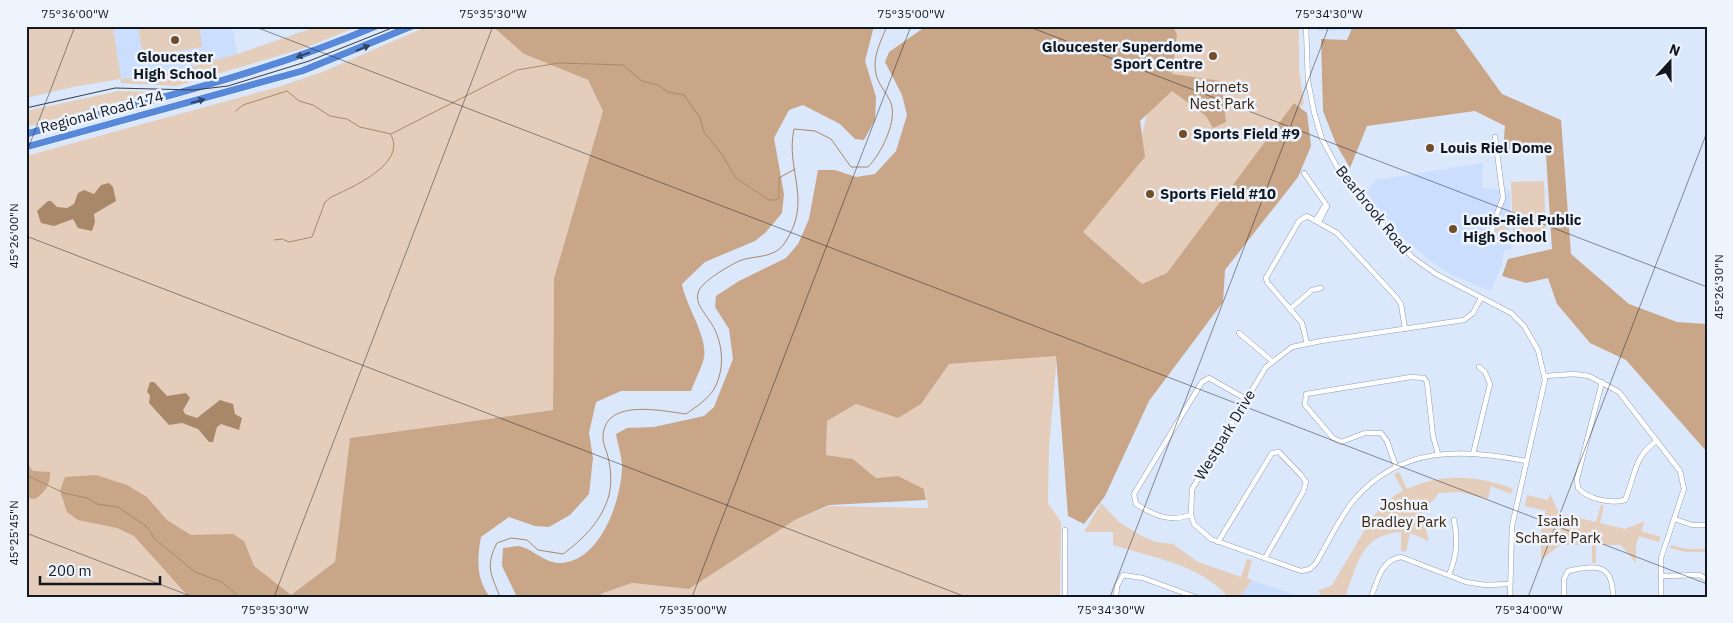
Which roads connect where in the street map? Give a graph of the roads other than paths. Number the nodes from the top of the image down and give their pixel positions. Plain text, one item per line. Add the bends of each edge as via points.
1 (376, 26) edge
2 (412, 26) edge
3 (1306, 26) edge
4 (26, 134) edge
5 (1495, 137) dead end
6 (28, 146) edge
7 (1304, 172) dead end
8 (1318, 221) junction
9 (1492, 233) dead end
10 (1321, 288) dead end
11 (1481, 298) junction
12 (1290, 309) junction
13 (1405, 328) junction
14 (1239, 333) dead end
15 (1307, 344) junction
16 (1272, 361) junction
17 (1480, 367) dead end
18 (1545, 376) junction
19 (1602, 382) junction
20 (1246, 399) junction
21 (1658, 441) junction
22 (1438, 454) junction
23 (1473, 454) junction
24 (1526, 461) junction
25 (1396, 467) junction
26 (1191, 515) junction
27 (1454, 520) dead end
28 (1675, 520) junction
29 (1707, 526) edge
30 (1065, 530) dead end
31 (1218, 542) junction
32 (1264, 558) junction
33 (1449, 575) junction
34 (1661, 576) junction
35 (1707, 580) edge
36 (1510, 584) junction
37 (1065, 597) edge
38 (1116, 597) edge
39 (1195, 597) edge
40 (1371, 597) edge
41 (1510, 597) edge
42 (1564, 597) edge
43 (1613, 597) edge
44 (1660, 597) edge

1 -> 4 highway, Regional Road 174 via 257,70
6 -> 2 highway, Regional Road 174 via 302,71
3 - 11 street, Bearbrook Road via 1308,81 1314,112 1322,139 1336,165 1363,202 1412,257 1425,268
5 - 9 street via 1503,198
7 - 8 street via 1327,206
8 - 12 street via 1307,216 1301,218 1266,278
8 - 13 street via 1337,233 1396,296 1401,304
10 - 12 street via 1312,290
11 - 13 street, Westpark Drive via 1473,313 1464,320
11 - 18 street, Bearbrook Road via 1511,313 1524,326 1538,350
12 - 15 street via 1302,322
13 - 15 street, Westpark Drive
14 - 16 street
15 - 16 street, Westpark Drive via 1287,349
16 - 20 street, Westpark Drive
17 - 23 street via 1490,384
18 - 19 street via 1574,374
18 - 24 street, Bearbrook Road
19 - 21 street via 1619,392
19 - 21 street via 1578,488 1586,495 1616,502 1625,500 1639,458
20 - 26 street, Westpark Drive via 1192,489
20 - 26 street via 1209,378 1202,382 1134,494 1136,504 1156,516 1168,519
21 - 28 street via 1684,479 1683,498
22 - 23 street
22 - 25 street via 1413,459
22 - 25 street via 1424,378 1411,377 1306,394 1305,405 1333,438 1341,442 1365,433 1381,433
23 - 24 street
24 - 36 street, Bearbrook Road via 1512,526
25 - 32 street via 1372,481 1353,502 1310,569 1292,569
26 - 31 street via 1202,533
27 - 33 street via 1457,554
28 - 29 street
28 - 34 street via 1660,558
30 - 37 street
31 - 32 street
31 - 32 street via 1272,453 1279,452 1306,482
33 - 36 street via 1476,584
33 - 40 street via 1410,559 1392,558 1380,573
34 - 35 street via 1700,576
34 - 44 street
36 - 41 street, Bearbrook Road
38 - 39 street via 1122,575 1143,578
42 - 43 street via 1564,579 1568,571 1602,568 1613,581

